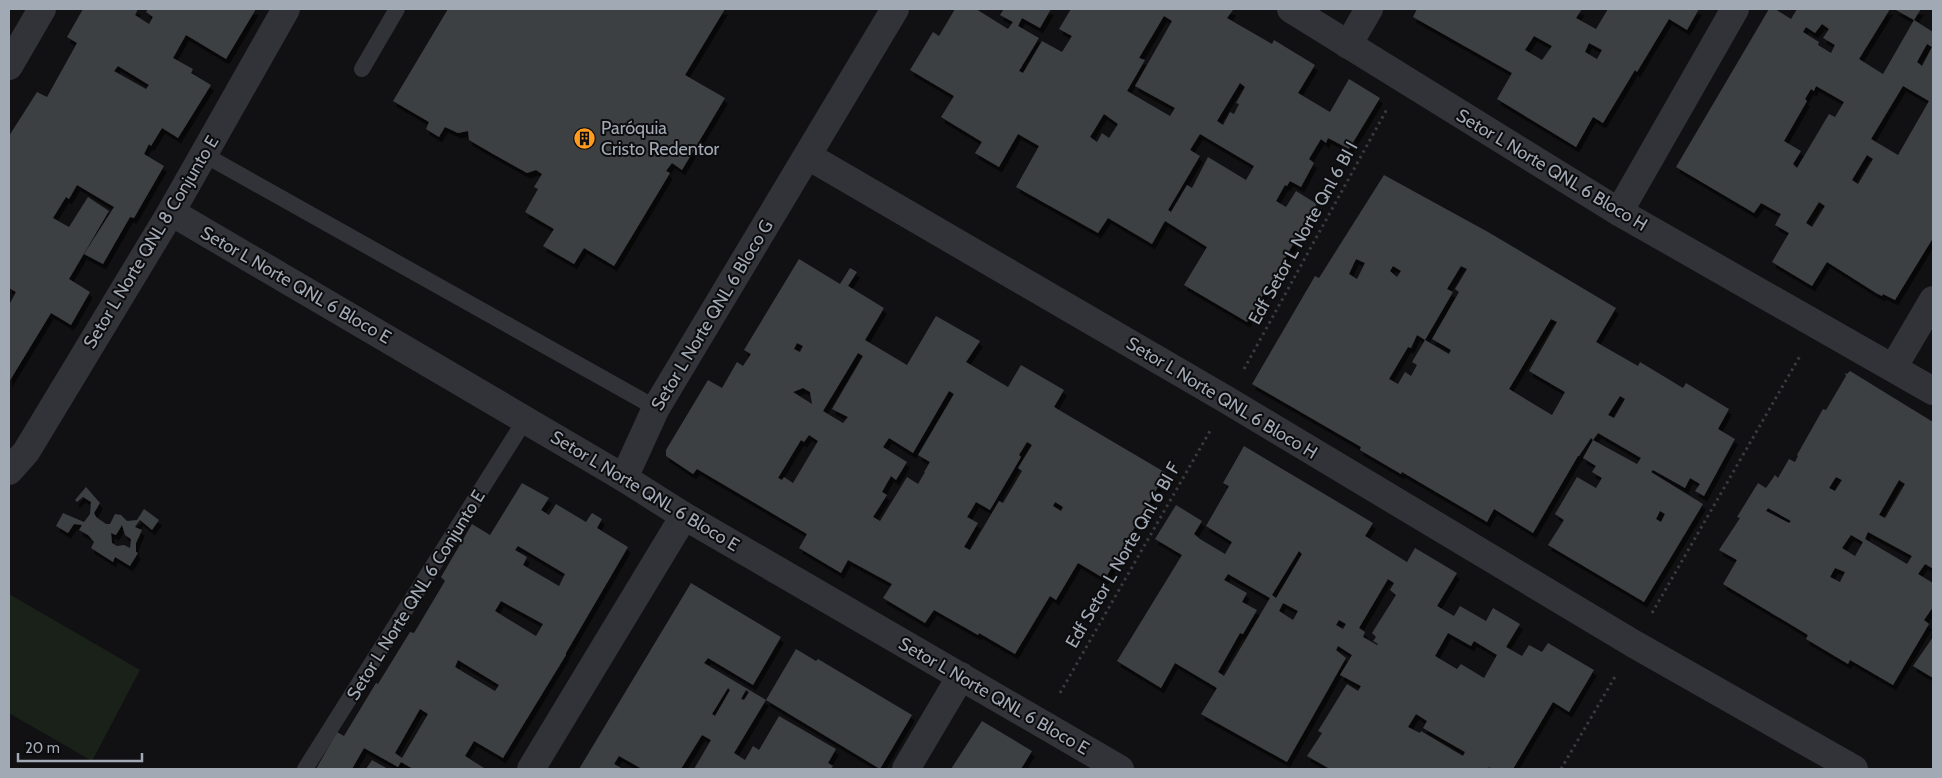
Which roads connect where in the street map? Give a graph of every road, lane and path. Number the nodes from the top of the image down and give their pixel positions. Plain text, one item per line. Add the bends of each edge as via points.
1 (42, 9) edge
2 (286, 9) edge
3 (397, 9) edge
4 (895, 9) edge
5 (1291, 9) edge
6 (1369, 9) edge
7 (1736, 9) edge
8 (1348, 45) junction
9 (9, 66) edge
10 (362, 69) dead end
11 (1404, 79) junction
12 (203, 154) junction
13 (808, 156) junction
14 (170, 212) junction
15 (1619, 212) junction
16 (1933, 300) edge
17 (1817, 326) junction
18 (1893, 368) junction
19 (1933, 391) edge
20 (1227, 400) junction
21 (656, 408) junction
22 (525, 420) junction
23 (9, 471) edge
24 (624, 478) junction
25 (684, 516) junction
26 (1634, 644) junction
27 (961, 676) junction
28 (1042, 724) junction
29 (305, 769) edge
30 (531, 769) edge
31 (906, 769) edge
32 (1120, 769) edge
33 (1561, 769) edge
34 (1854, 769) edge

1 - 9 street
2 - 12 street, Setor L Norte QNL 8 Conjunto E
3 - 10 lane
4 - 13 street, Setor L Norte QNL 6 Bloco G
5 - 8 street, Setor L Norte QNL 6 Bloco H
6 - 8 street
7 - 15 street
8 - 11 street, Setor L Norte QNL 6 Bloco H
11 - 15 street, Setor L Norte QNL 6 Bloco H
11 - 20 path, Edf Setor L Norte Qnl 6 BI I
12 - 14 street, Setor L Norte QNL 8 Conjunto E
12 - 21 lane
13 - 20 street, Setor L Norte QNL 6 Bloco H
13 - 21 street, Setor L Norte QNL 6 Bloco G
14 - 22 street, Setor L Norte QNL 6 Bloco E
14 - 23 street, Setor L Norte QNL 8 Conjunto E via 26,452
15 - 17 street, Setor L Norte QNL 6 Bloco H
16 - 18 street
17 - 18 street, Setor L Norte QNL 6 Bloco H
17 - 26 path
18 - 19 street, Setor L Norte QNL 6 Bloco H
20 - 26 street, Setor L Norte QNL 6 Bloco H
20 - 28 path, Edf Setor L Norte Qnl 6 BI F
21 - 24 street, Setor L Norte QNL 6 Bloco G
22 - 24 street, Setor L Norte QNL 6 Bloco E
22 - 29 lane, Setor L Norte QNL 6 Conjunto E
24 - 25 street, Setor L Norte QNL 6 Bloco E
25 - 27 street, Setor L Norte QNL 6 Bloco E
25 - 30 street
26 - 33 path
26 - 34 street, Setor L Norte QNL 6 Bloco H
27 - 28 street, Setor L Norte QNL 6 Bloco E
27 - 31 street
28 - 32 street, Setor L Norte QNL 6 Bloco E

